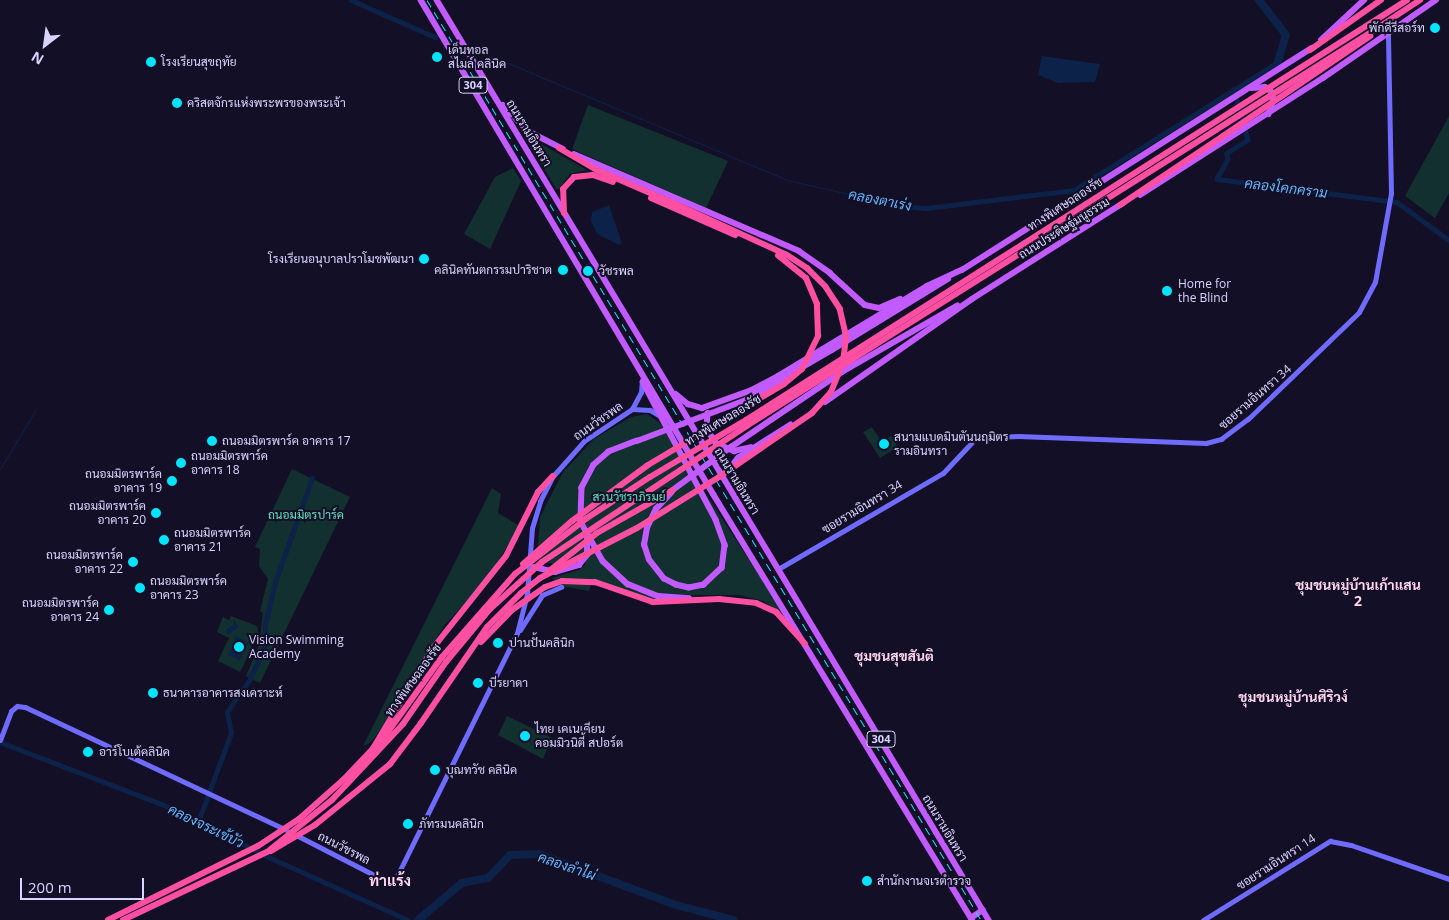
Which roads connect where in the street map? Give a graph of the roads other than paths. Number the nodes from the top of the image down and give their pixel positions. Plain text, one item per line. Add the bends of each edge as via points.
1 (421, 0) edge
2 (437, 0) edge
3 (1364, 0) edge
4 (1381, 0) edge
5 (1407, 0) edge
6 (1420, 0) edge
7 (1436, 0) edge
8 (1376, 29) junction
9 (1388, 33) junction
10 (1310, 50) junction
11 (1250, 88) junction
12 (491, 89) junction
13 (1269, 114) junction
14 (559, 148) joint
15 (535, 164) junction
16 (524, 170) junction
17 (671, 199) junction
18 (1120, 205) junction
19 (564, 213) junction
20 (962, 270) junction
21 (927, 286) junction
22 (972, 299) junction
23 (621, 337) junction
24 (642, 380) junction
25 (670, 389) junction
26 (714, 405) junction
27 (632, 409) junction
28 (664, 420) junction
29 (755, 446) junction
30 (553, 476) junction
31 (673, 490) junction
32 (731, 491) junction
33 (587, 537) junction
34 (527, 566) junction
35 (778, 569) junction
36 (555, 572) junction
37 (515, 574) junction
38 (540, 578) junction
39 (559, 586) joint
40 (704, 600) junction
41 (517, 633) junction
42 (805, 644) junction
43 (459, 666) junction
44 (1, 738) edge
45 (372, 750) junction
46 (267, 852) junction
47 (1449, 879) edge
48 (983, 910) junction
49 (971, 919) edge
50 (108, 920) edge
51 (122, 920) edge
52 (989, 920) edge
53 (1203, 920) edge

1 - 16 main road, ถนนรามอินทรา / 304
2 - 12 main road, ถนนรามอินทรา / 304
3 - 10 main road, ถนนประดิษฐ์มนูธรรม
4 - 10 highway
5 - 37 highway, ทางพิเศษฉลองรัช, bridge via 746,420 642,482 587,518
6 - 8 highway, ทางพิเศษฉลองรัช
7 - 9 main road, ถนนประดิษฐ์มนูธรรม
8 - 18 highway, bridge via 1365,41
8 - 46 highway, ทางพิเศษฉลองรัช, bridge via 765,414 542,562 490,609 467,635 403,724 354,779
9 - 13 main road, ถนนประดิษฐ์มนูธรรม
9 - 35 street, ซอยรามอินทรา 34 via 1391,198 1375,282 1359,312 1254,413 1221,439 1168,444 1018,436 976,438 943,473
10 - 11 main road, ถนนประดิษฐ์มนูธรรม
11 - 13 main road via 1264,87 1271,91 1274,97
11 - 20 main road, ถนนประดิษฐ์มนูธรรม
12 - 14 main road via 528,131
12 - 15 main road, ถนนรามอินทรา / 304
13 - 18 main road, ถนนประดิษฐ์มนูธรรม
14 - 17 highway via 597,170
15 - 16 main road
15 - 19 main road, ถนนรามอินทรา / 304
16 - 23 main road, ถนนรามอินทรา / 304
17 - 21 main road via 761,234 806,256 872,308
17 - 38 highway, bridge via 787,255 818,277 833,296 844,326 844,354 838,379 824,402 793,428 675,506
18 - 22 main road, ถนนประดิษฐ์มนูธรรม
19 - 25 main road, ถนนรามอินทรา / 304
19 - 37 highway, bridge via 563,189 569,180 580,175 600,177 651,198 770,251 794,266 806,278 817,304 819,326 814,347 802,368 784,384 640,471 572,521 529,557
20 - 21 main road, ถนนประดิษฐ์มนูธรรม
20 - 33 main road, bridge via 746,400 618,447 601,458 582,488 581,522
21 - 26 main road, ถนนประดิษฐ์มนูธรรม via 778,376
22 - 29 main road, ถนนประดิษฐ์มนูธรรม
22 - 31 main road, bridge via 915,328 842,372
23 - 24 main road
23 - 42 main road, ถนนรามอินทรา / 304
24 - 27 street, ถนนวัชรพล via 641,392
24 - 28 main road
25 - 26 main road, ถนนประดิษฐ์มนูธรรม via 694,407
25 - 32 main road, ถนนรามอินทรา / 304
26 - 29 main road via 706,422 716,443 734,451
27 - 28 street, ถนนวัชรพล via 650,410
27 - 30 street, ถนนวัชรพล via 584,441
28 - 31 main road, bridge via 716,520 725,545 725,561 717,575 704,585 688,588 676,585 658,573 644,545 650,518
29 - 32 main road, ถนนประดิษฐ์มนูธรรม via 727,470
30 - 34 street, ถนนวัชรพล via 534,521
30 - 45 highway via 544,484 506,556 433,648
31 - 38 highway, bridge via 597,533
32 - 35 main road, ถนนรามอินทรา / 304
33 - 36 main road, bridge via 587,555 579,566
33 - 40 main road, bridge via 603,561 628,584 644,592
34 - 36 main road
34 - 41 street, ถนนวัชรพล via 528,594
35 - 48 main road, ถนนรามอินทรา / 304
36 - 39 main road via 549,579
37 - 45 highway, ทางพิเศษฉลองรัช via 442,657 398,721
38 - 43 highway, bridge via 498,615
39 - 41 street via 542,595
40 - 42 highway via 744,601 766,606 785,621
40 - 43 highway, bridge via 653,602 595,582 562,581 532,594 491,630
41 - 44 street, ถนนวัชรพล via 393,881 388,882 25,707 14,708
42 - 49 main road, ถนนรามอินทรา / 304
43 - 46 highway, bridge via 390,764 315,825 284,846
45 - 50 highway, ทางพิเศษฉลองรัช, bridge via 327,795 258,846
46 - 51 highway, ทางพิเศษฉลองรัช, bridge
47 - 53 street, ซอยรามอินทรา 14 via 1351,844 1330,841
48 - 49 main road
48 - 52 main road, ถนนรามอินทรา / 304

